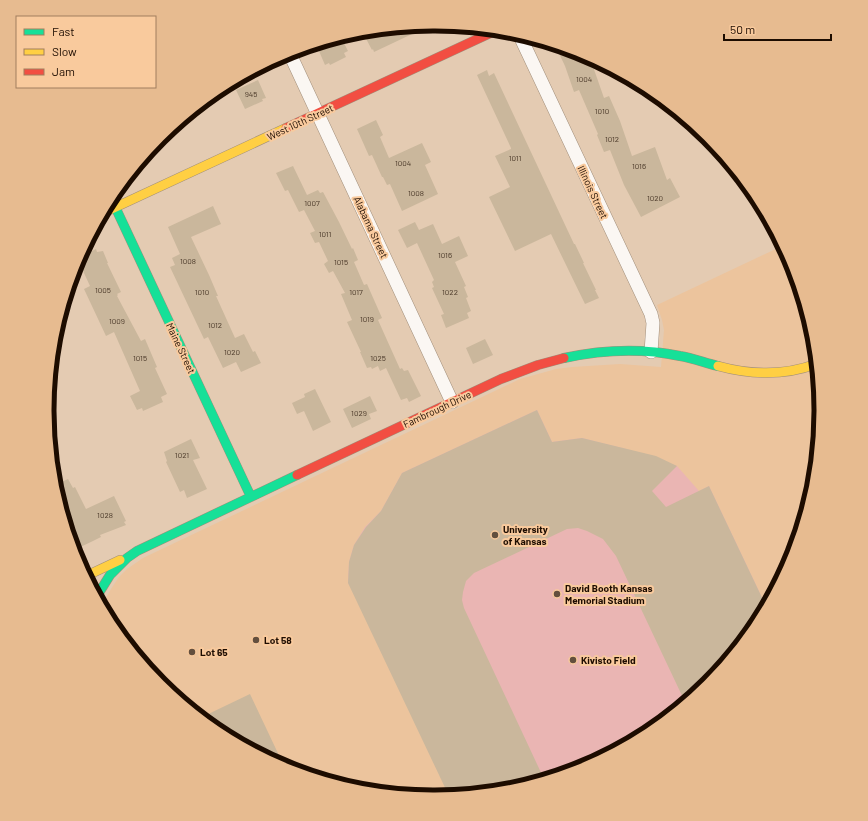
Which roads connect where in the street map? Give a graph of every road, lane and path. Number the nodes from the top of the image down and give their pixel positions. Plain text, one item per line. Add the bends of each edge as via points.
1 (487, 35) edge
2 (523, 42) edge
3 (292, 59) edge
4 (318, 114) junction
5 (116, 208) junction
6 (112, 209) edge
7 (651, 352) junction
8 (811, 366) edge
9 (452, 402) junction
10 (251, 497) junction
11 (137, 551) junction
12 (92, 573) edge
13 (100, 591) edge

1 - 4 street, West 10th Street
2 - 7 street, Illinois Street via 650,314 653,323
3 - 4 street, Alabama Street
4 - 5 street, West 10th Street
4 - 9 street, Alabama Street
5 - 6 street, West 10th Street
5 - 10 street, Maine Street
7 - 8 street, Fambrough Drive via 684,356 736,371 763,373 797,370
7 - 9 street, Fambrough Drive via 598,352 558,359 523,370
9 - 10 street, Fambrough Drive
10 - 11 street, Fambrough Drive
11 - 12 street
11 - 13 street, Fambrough Drive via 110,575

